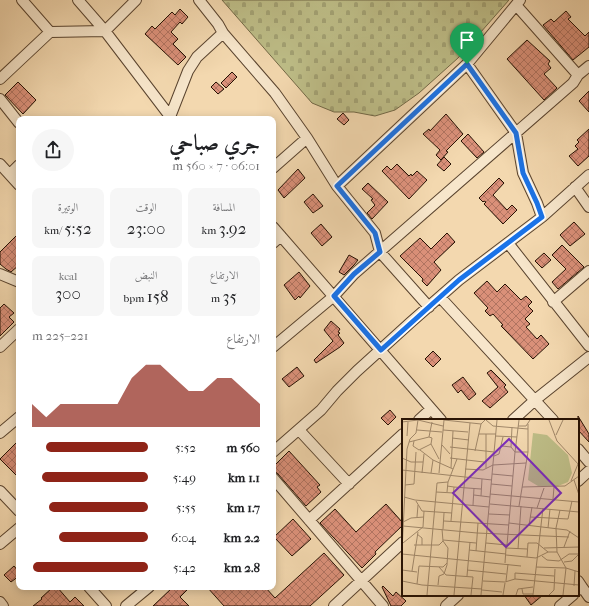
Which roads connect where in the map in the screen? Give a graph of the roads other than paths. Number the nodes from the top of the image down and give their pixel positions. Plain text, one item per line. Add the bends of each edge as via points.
1 (22, 0) edge
2 (78, 0) edge
3 (136, 0) edge
4 (199, 0) edge
5 (518, 3) edge
6 (105, 31) junction
7 (50, 32) junction
8 (223, 34) junction
9 (467, 64) junction
10 (589, 66) edge
11 (578, 75) junction
12 (0, 79) edge
13 (0, 99) edge
14 (169, 116) edge
15 (171, 116) edge
16 (16, 119) edge
17 (516, 133) junction
18 (307, 138) junction
19 (0, 164) edge
20 (276, 165) edge
21 (16, 168) edge
22 (10, 174) junction
23 (589, 176) edge
24 (16, 181) edge
25 (337, 186) junction
26 (575, 187) junction
27 (589, 207) edge
28 (542, 217) junction
29 (276, 230) edge
30 (281, 236) junction
31 (276, 240) edge
32 (508, 244) junction
33 (380, 252) junction
34 (589, 271) edge
35 (0, 274) edge
36 (16, 281) edge
37 (334, 296) junction
38 (440, 297) junction
39 (553, 302) junction
40 (429, 307) junction
41 (16, 332) edge
42 (276, 344) edge
43 (589, 346) edge
44 (0, 347) edge
45 (381, 350) junction
46 (589, 356) edge
47 (535, 400) junction
48 (431, 409) junction
49 (419, 419) edge
50 (440, 419) edge
51 (514, 419) edge
52 (552, 419) edge
53 (16, 420) edge
54 (299, 430) junction
55 (0, 433) edge
56 (402, 435) edge
57 (276, 449) edge
58 (579, 450) edge
59 (589, 462) edge
60 (589, 471) edge
61 (579, 480) edge
62 (276, 483) edge
63 (349, 484) junction
64 (0, 491) edge
65 (16, 508) edge
66 (309, 520) junction
67 (16, 531) edge
68 (402, 543) edge
69 (0, 544) edge
70 (361, 581) junction
71 (580, 586) edge
72 (92, 590) edge
73 (145, 590) edge
74 (457, 596) edge
75 (572, 596) edge
76 (589, 597) edge
77 (106, 606) edge
78 (126, 606) edge
79 (334, 606) edge
80 (383, 606) edge
81 (446, 606) edge
82 (560, 606) edge

1 - 7 street
2 - 6 street
3 - 6 street
4 - 8 street
5 - 9 street
5 - 11 street
6 - 7 street
6 - 14 street
7 - 12 street
8 - 15 street via 188,71
8 - 18 street via 275,93
9 - 17 street
9 - 25 street
10 - 11 street
11 - 17 street via 573,83
13 - 16 street
17 - 28 street via 523,173
17 - 33 street
18 - 20 street
18 - 25 street
19 - 22 street
21 - 22 street
22 - 24 street
23 - 26 street
25 - 33 street via 375,233
26 - 27 street
26 - 28 street
28 - 32 street
29 - 30 street
30 - 31 street
30 - 37 street
32 - 38 street
32 - 39 street
33 - 37 street via 354,274
33 - 40 street
34 - 39 street
35 - 36 street
37 - 42 street
37 - 45 street
38 - 40 street
38 - 47 street
39 - 43 street
40 - 45 street
41 - 44 street
45 - 48 street
45 - 54 street via 356,371
46 - 47 street
47 - 51 street
47 - 52 street
48 - 49 street
48 - 50 street
53 - 55 street
54 - 57 street
54 - 63 street
56 - 63 street
58 - 59 street
60 - 61 street
62 - 66 street
63 - 66 street
64 - 65 street
66 - 70 street
67 - 69 street
68 - 70 street
70 - 79 street
70 - 80 street
71 - 76 street
72 - 77 street
73 - 78 street
74 - 81 street
75 - 82 street

